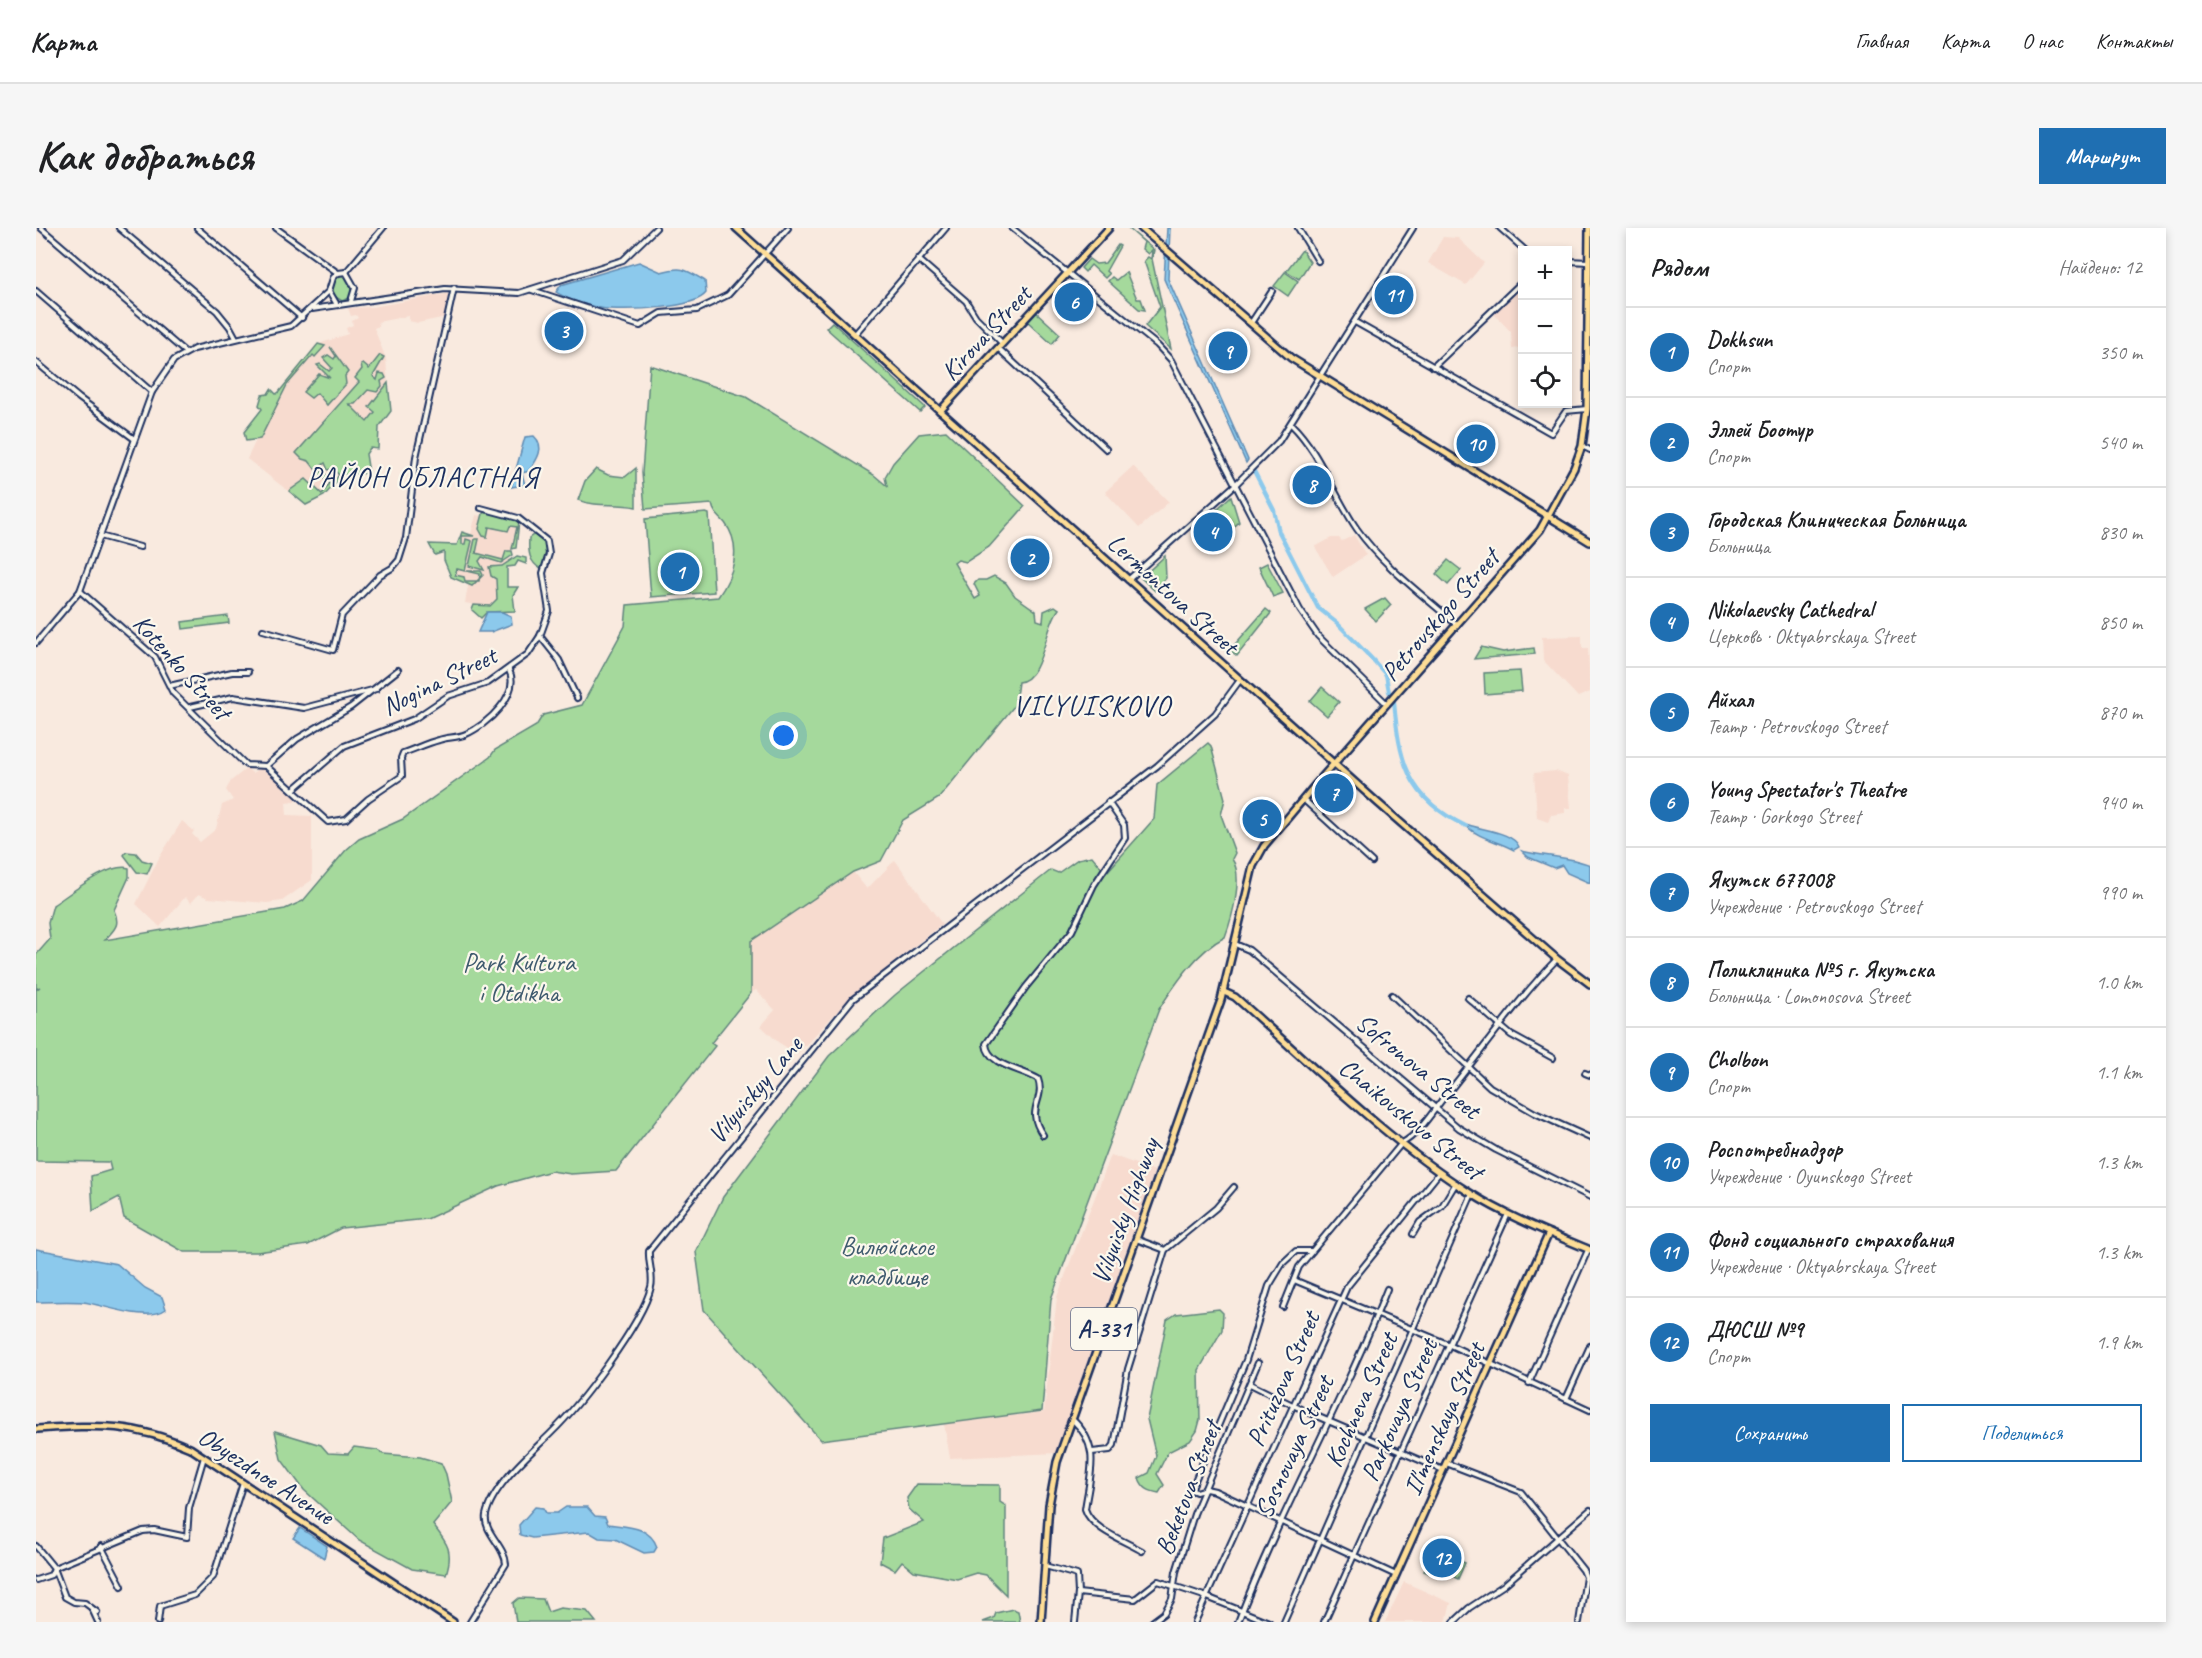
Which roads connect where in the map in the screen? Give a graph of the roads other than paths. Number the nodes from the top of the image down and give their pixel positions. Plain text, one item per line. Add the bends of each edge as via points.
1 (41, 228) edge
2 (120, 228) edge
3 (198, 228) edge
4 (276, 228) edge
5 (383, 228) edge
6 (656, 228) edge
7 (736, 228) edge
8 (788, 228) edge
9 (946, 228) edge
10 (1012, 228) edge
11 (1109, 228) edge
12 (1141, 228) edge
13 (1298, 228) edge
14 (1413, 228) edge
15 (1500, 228) edge
16 (1589, 228) edge
17 (1520, 246) edge
18 (766, 254) junction
19 (918, 259) junction
20 (1318, 261) dead end
21 (1572, 261) edge
22 (1589, 262) edge
23 (331, 270) junction
24 (338, 273) junction
25 (346, 273) junction
26 (1068, 273) junction
27 (333, 278) junction
28 (1518, 286) edge
29 (454, 288) junction
30 (531, 290) junction
31 (36, 291) edge
32 (329, 291) junction
33 (1272, 291) dead end
34 (355, 293) junction
35 (351, 301) junction
36 (361, 301) junction
37 (337, 303) junction
38 (311, 309) junction
39 (302, 318) junction
40 (1355, 322) junction
41 (1250, 324) junction
42 (855, 334) junction
43 (236, 338) junction
44 (1002, 343) junction
45 (998, 348) junction
46 (185, 352) junction
47 (36, 362) edge
48 (1433, 367) junction
49 (1321, 378) junction
50 (152, 392) junction
51 (1587, 409) junction
52 (940, 411) junction
53 (1291, 424) junction
54 (133, 438) junction
55 (1582, 447) junction
56 (1106, 449) dead end
57 (1590, 450) edge
58 (1235, 484) junction
59 (480, 508) dead end
60 (1548, 516) junction
61 (100, 536) junction
62 (1590, 542) edge
63 (140, 546) dead end
64 (1128, 580) junction
65 (80, 591) junction
66 (1458, 626) junction
67 (263, 630) dead end
68 (540, 636) junction
69 (36, 643) edge
70 (398, 670) dead end
71 (509, 670) junction
72 (248, 672) dead end
73 (1240, 680) junction
74 (169, 686) junction
75 (376, 689) junction
76 (577, 698) dead end
77 (1388, 704) junction
78 (190, 707) junction
79 (1334, 763) junction
80 (266, 766) junction
81 (293, 790) junction
82 (1303, 799) junction
83 (1108, 802) junction
84 (1372, 862) dead end
85 (1235, 944) junction
86 (1557, 959) junction
87 (1590, 984) edge
88 (1224, 992) junction
89 (1392, 995) dead end
90 (1468, 998) dead end
91 (1500, 1027) junction
92 (1553, 1058) dead end
93 (1469, 1068) junction
94 (1435, 1109) junction
95 (1043, 1135) dead end
96 (1590, 1138) edge
97 (1402, 1143) junction
98 (1440, 1173) junction
99 (1456, 1183) junction
100 (1234, 1187) dead end
101 (1472, 1194) junction
102 (1590, 1197) edge
103 (1508, 1214) junction
104 (1549, 1233) junction
105 (1413, 1234) dead end
106 (1136, 1239) junction
107 (1165, 1250) junction
108 (1589, 1250) edge
109 (1312, 1251) junction
110 (1294, 1280) junction
111 (1387, 1289) dead end
112 (1341, 1298) junction
113 (1283, 1307) dead end
114 (1378, 1314) junction
115 (1413, 1330) junction
116 (1450, 1345) junction
117 (1590, 1346) edge
118 (1258, 1363) dead end
119 (1490, 1364) junction
120 (1529, 1383) junction
121 (1250, 1384) junction
122 (1566, 1399) junction
123 (1293, 1405) junction
124 (1590, 1410) edge
125 (1072, 1419) junction
126 (1327, 1420) junction
127 (36, 1429) edge
128 (1366, 1437) junction
129 (1092, 1452) junction
130 (1402, 1452) junction
131 (204, 1457) junction
132 (1446, 1463) junction
133 (1443, 1470) junction
134 (244, 1482) junction
135 (1206, 1489) junction
136 (1247, 1506) junction
137 (1590, 1510) edge
138 (1281, 1520) junction
139 (1557, 1536) junction
140 (1321, 1539) junction
141 (36, 1546) edge
142 (101, 1546) junction
143 (1142, 1551) dead end
144 (1354, 1556) junction
145 (1045, 1566) junction
146 (54, 1568) junction
147 (1396, 1575) junction
148 (36, 1580) edge
149 (122, 1586) dead end
150 (1176, 1586) junction
151 (1078, 1593) junction
152 (1206, 1597) junction
153 (91, 1607) junction
154 (1242, 1611) junction
155 (97, 1612) dead end
156 (98, 1622) edge
157 (158, 1622) edge
158 (453, 1622) edge
159 (470, 1622) edge
160 (1041, 1622) edge
161 (1075, 1622) edge
162 (1152, 1622) edge
163 (1195, 1622) edge
164 (1238, 1622) edge
165 (1269, 1622) edge
166 (1284, 1622) edge
167 (1324, 1622) edge
168 (1375, 1622) edge
169 (1454, 1622) edge
170 (1579, 1622) edge

1 - 46 street
2 - 43 street via 210,305
3 - 39 street
4 - 23 street
5 - 25 street
6 - 30 street via 623,260
7 - 18 main road, Lermontova Street
8 - 18 street
9 - 19 street
10 - 26 street
11 - 26 main road, Kirova Street
12 - 41 main road
13 - 20 street
14 - 40 street
15 - 17 street
16 - 22 main road, Petrovskogo Street
18 - 30 street via 728,295 716,302 692,311 662,314 640,326
18 - 42 main road, Lermontova Street
19 - 42 street
19 - 44 street via 966,301
21 - 22 street
22 - 51 main road, Petrovskogo Street
23 - 24 street
23 - 27 street
24 - 25 street
24 - 27 street
25 - 34 street
26 - 44 main road, Kirova Street
26 - 58 street via 1171,360
27 - 32 street
28 - 48 street
29 - 30 street via 507,295
29 - 36 street
29 - 67 street via 416,457 406,538 399,560 342,615 333,650
31 - 50 street
32 - 37 street
32 - 38 street
33 - 41 street
34 - 35 street
34 - 36 street
35 - 36 street
35 - 37 street
37 - 38 street
38 - 39 street
39 - 43 street via 282,329
40 - 48 street
40 - 49 street
41 - 49 main road
42 - 52 main road, Lermontova Street
43 - 46 street
44 - 45 main road, Kirova Street
45 - 52 main road, Kirova Street
45 - 56 street
46 - 50 street via 168,365
47 - 54 street
48 - 51 street via 1551,433 1566,411
49 - 53 street
49 - 60 main road
50 - 54 street
51 - 55 main road, Petrovskogo Street
52 - 64 main road, Lermontova Street
53 - 58 street via 1266,456
53 - 66 street via 1306,441 1358,530 1378,556
54 - 61 street
55 - 57 street
55 - 60 main road, Petrovskogo Street
58 - 64 street
58 - 77 street via 1307,621
59 - 68 street, Nogina Street via 518,519 547,541 549,554 543,573 549,611
60 - 62 main road
60 - 66 main road, Petrovskogo Street
61 - 63 street
61 - 65 street
64 - 73 main road, Lermontova Street
65 - 69 street
65 - 74 street, Kotenko Street via 155,657
66 - 77 main road, Petrovskogo Street
68 - 71 street, Nogina Street via 528,654
68 - 76 street via 559,660
70 - 75 street
71 - 81 street, Nogina Street via 488,683 448,696 414,718 344,746
71 - 81 street, Kotenko Street via 513,680 510,690 485,722 465,735 401,754 402,776 346,819 328,822
72 - 74 street
73 - 79 main road, Lermontova Street
73 - 83 street, Vilyuiskyy Lane via 1215,714 1186,742
74 - 78 street, Kotenko Street
75 - 78 street via 304,708 233,697
75 - 80 street via 297,739
77 - 79 main road, Petrovskogo Street
78 - 80 street, Kotenko Street via 246,765
79 - 82 main road, Petrovskogo Street / А-331
79 - 86 main road, Lermontova Street
80 - 81 street, Kotenko Street
82 - 84 street
82 - 85 main road, Petrovskogo Street / А-331 via 1264,846 1253,866
83 - 95 street via 1124,825 1125,838 1100,875 1072,931 986,1044 994,1059 1038,1079 1034,1115
83 - 159 street, Vilyuiskyy Lane via 853,999 652,1246 648,1261 652,1286 630,1329 578,1404 504,1482 487,1510 487,1527 502,1547 506,1564
85 - 88 main road, Petrovskogo Street / А-331
85 - 94 street, Sofronova Street via 1249,950
86 - 87 main road, Lermontova Street
86 - 91 street
88 - 97 main road, Chaikovskovo Street via 1235,997
88 - 106 main road, Vilyuisky Highway / А-331
89 - 93 street
90 - 91 street
91 - 92 street
91 - 93 street
93 - 94 street
93 - 96 street via 1506,1097
94 - 97 street
94 - 102 street, Sofronova Street via 1496,1150
97 - 98 main road, Chaikovskovo Street
97 - 109 street
98 - 99 main road, Chaikovskovo Street
98 - 112 street, Prituzova Street via 1349,1283
99 - 101 main road, Chaikovskovo Street
99 - 105 street via 1442,1206 1420,1222
100 - 107 street via 1216,1208
101 - 103 main road, Chaikovskovo Street
101 - 115 street, Kochneva Street
103 - 104 main road, Chaikovskovo Street
103 - 116 street, Parkovaya Street
104 - 108 main road, Chaikovskovo Street
104 - 119 main road, Il'menskaya Street
106 - 107 street
106 - 125 main road, Vilyuisky Highway / А-331
107 - 129 street via 1128,1369 1114,1445 1110,1450
108 - 120 street
109 - 110 street
109 - 135 street via 1294,1252 1269,1286 1246,1360 1190,1487 1196,1492
110 - 112 street
110 - 113 street
111 - 114 street, Sosnovaya Street
112 - 114 street
112 - 123 street, Prituzova Street
114 - 115 street
114 - 126 street, Sosnovaya Street
115 - 116 street
115 - 128 street, Kochneva Street
116 - 119 street
116 - 130 street, Parkovaya Street
117 - 122 street
118 - 121 street, Beketova Street
119 - 120 street
119 - 132 main road, Il'menskaya Street
120 - 122 street
121 - 123 street
121 - 135 street, Beketova Street
122 - 124 street
123 - 126 street
123 - 136 street, Prituzova Street
125 - 129 street via 1085,1434
125 - 145 main road, Vilyuisky Highway / А-331 via 1053,1477
126 - 128 street
126 - 138 street, Sosnovaya Street
127 - 131 main road, Obyezdnoe Avenue via 123,1426 174,1440
128 - 130 street
128 - 140 street, Kochneva Street
129 - 143 street via 1086,1515
130 - 133 street
130 - 144 street, Parkovaya Street
131 - 134 main road, Obyezdnoe Avenue
131 - 142 street via 189,1508 187,1537 143,1531
132 - 133 main road, Il'menskaya Street
132 - 139 street via 1514,1488
133 - 147 main road, Il'menskaya Street
134 - 157 street via 213,1577 195,1595 160,1606
134 - 158 main road, Obyezdnoe Avenue
135 - 136 street
135 - 150 street, Beketova Street via 1176,1572
136 - 138 street
136 - 152 street, Prituzova Street
137 - 139 street
138 - 140 street
138 - 154 street, Sosnovaya Street
139 - 169 street via 1504,1585
139 - 170 street via 1586,1577
140 - 144 street
140 - 166 street, Kochneva Street
141 - 146 street
142 - 146 street
142 - 149 street
144 - 147 street
144 - 167 street, Parkovaya Street
145 - 151 street via 1077,1575
145 - 160 main road, Vilyuisky Highway / А-331
146 - 148 street via 51,1575
146 - 153 street via 65,1597
147 - 168 main road, Il'menskaya Street
150 - 151 street via 1158,1581 1135,1599
150 - 152 street
150 - 162 street, Beketova Street via 1164,1613
151 - 161 street
152 - 154 street
152 - 163 street, Prituzova Street
153 - 155 street
153 - 156 street
154 - 164 street, Sosnovaya Street
154 - 165 street

